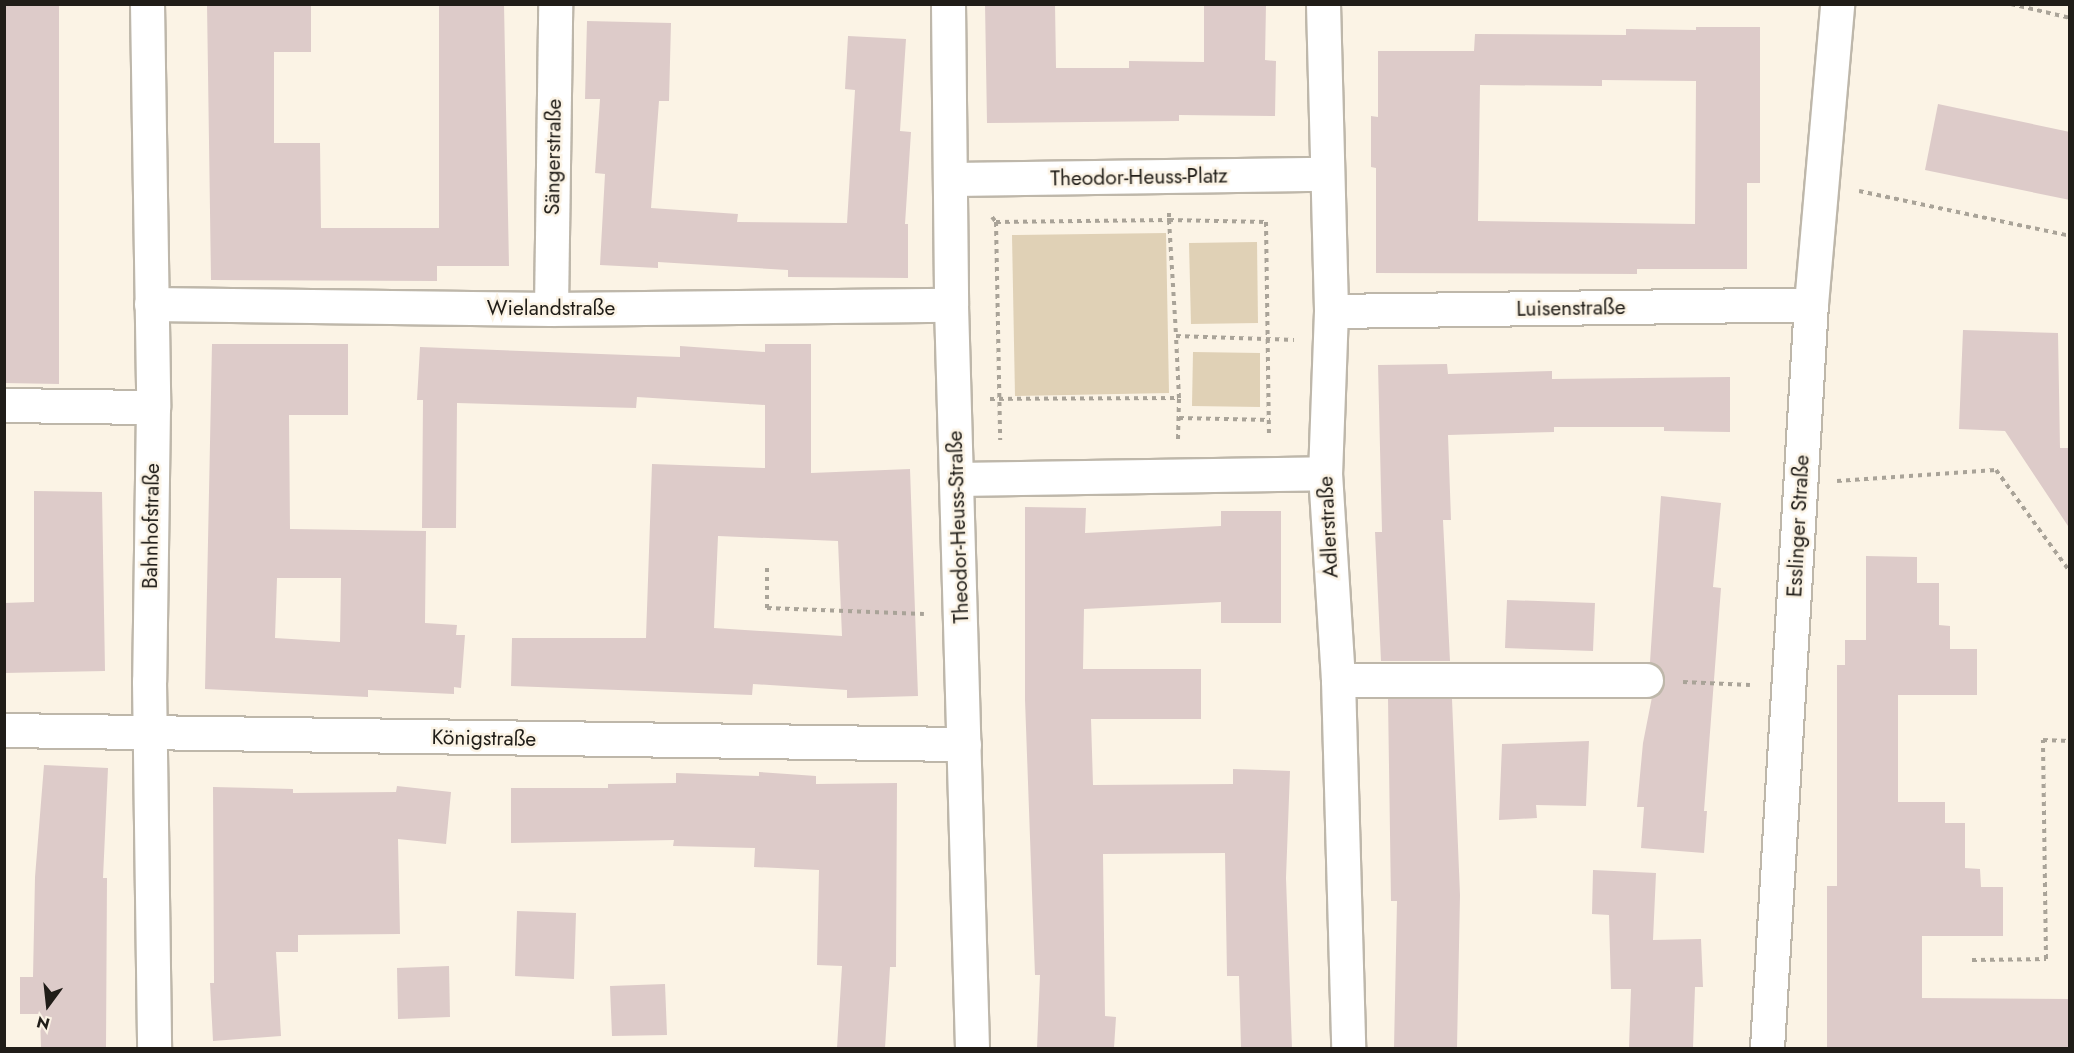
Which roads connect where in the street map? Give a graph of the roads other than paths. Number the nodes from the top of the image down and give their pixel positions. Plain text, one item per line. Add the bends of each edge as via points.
1 (147, 4) edge
2 (555, 4) edge
3 (948, 4) edge
4 (1323, 4) edge
5 (1837, 4) edge
6 (1326, 174) junction
7 (952, 179) junction
8 (151, 304) junction
9 (1811, 304) junction
10 (951, 305) junction
11 (551, 309) junction
12 (1330, 327) junction
13 (4, 405) edge
14 (153, 407) junction
15 (1324, 473) junction
16 (957, 479) junction
17 (1338, 680) junction
18 (1646, 680) road end
19 (4, 730) edge
20 (150, 734) junction
21 (964, 744) junction
22 (154, 1048) edge
23 (972, 1048) edge
24 (1348, 1048) edge
25 (1767, 1048) edge

1 - 8 street, Bahnhofstraße
2 - 11 street, Sängerstraße
3 - 7 street, Theodor-Heuss-Straße
4 - 6 street, Adlerstraße
5 - 9 street, Esslinger Straße
6 - 7 street, Theodor-Heuss-Platz
6 - 12 street, Adlerstraße
7 - 10 street, Theodor-Heuss-Straße
8 - 11 street, Wielandstraße
8 - 14 street, Bahnhofstraße
9 - 12 street, Luisenstraße
9 - 25 street, Esslinger Straße
10 - 11 street, Wielandstraße
10 - 16 street, Theodor-Heuss-Straße
12 - 15 street, Adlerstraße
13 - 14 street
14 - 20 street, Bahnhofstraße
15 - 16 street
15 - 17 street, Adlerstraße
16 - 21 street, Theodor-Heuss-Straße
17 - 18 street
17 - 24 street, Adlerstraße
19 - 20 street, Königstraße
20 - 21 street, Königstraße
20 - 22 street, Bahnhofstraße
21 - 23 street, Theodor-Heuss-Straße

